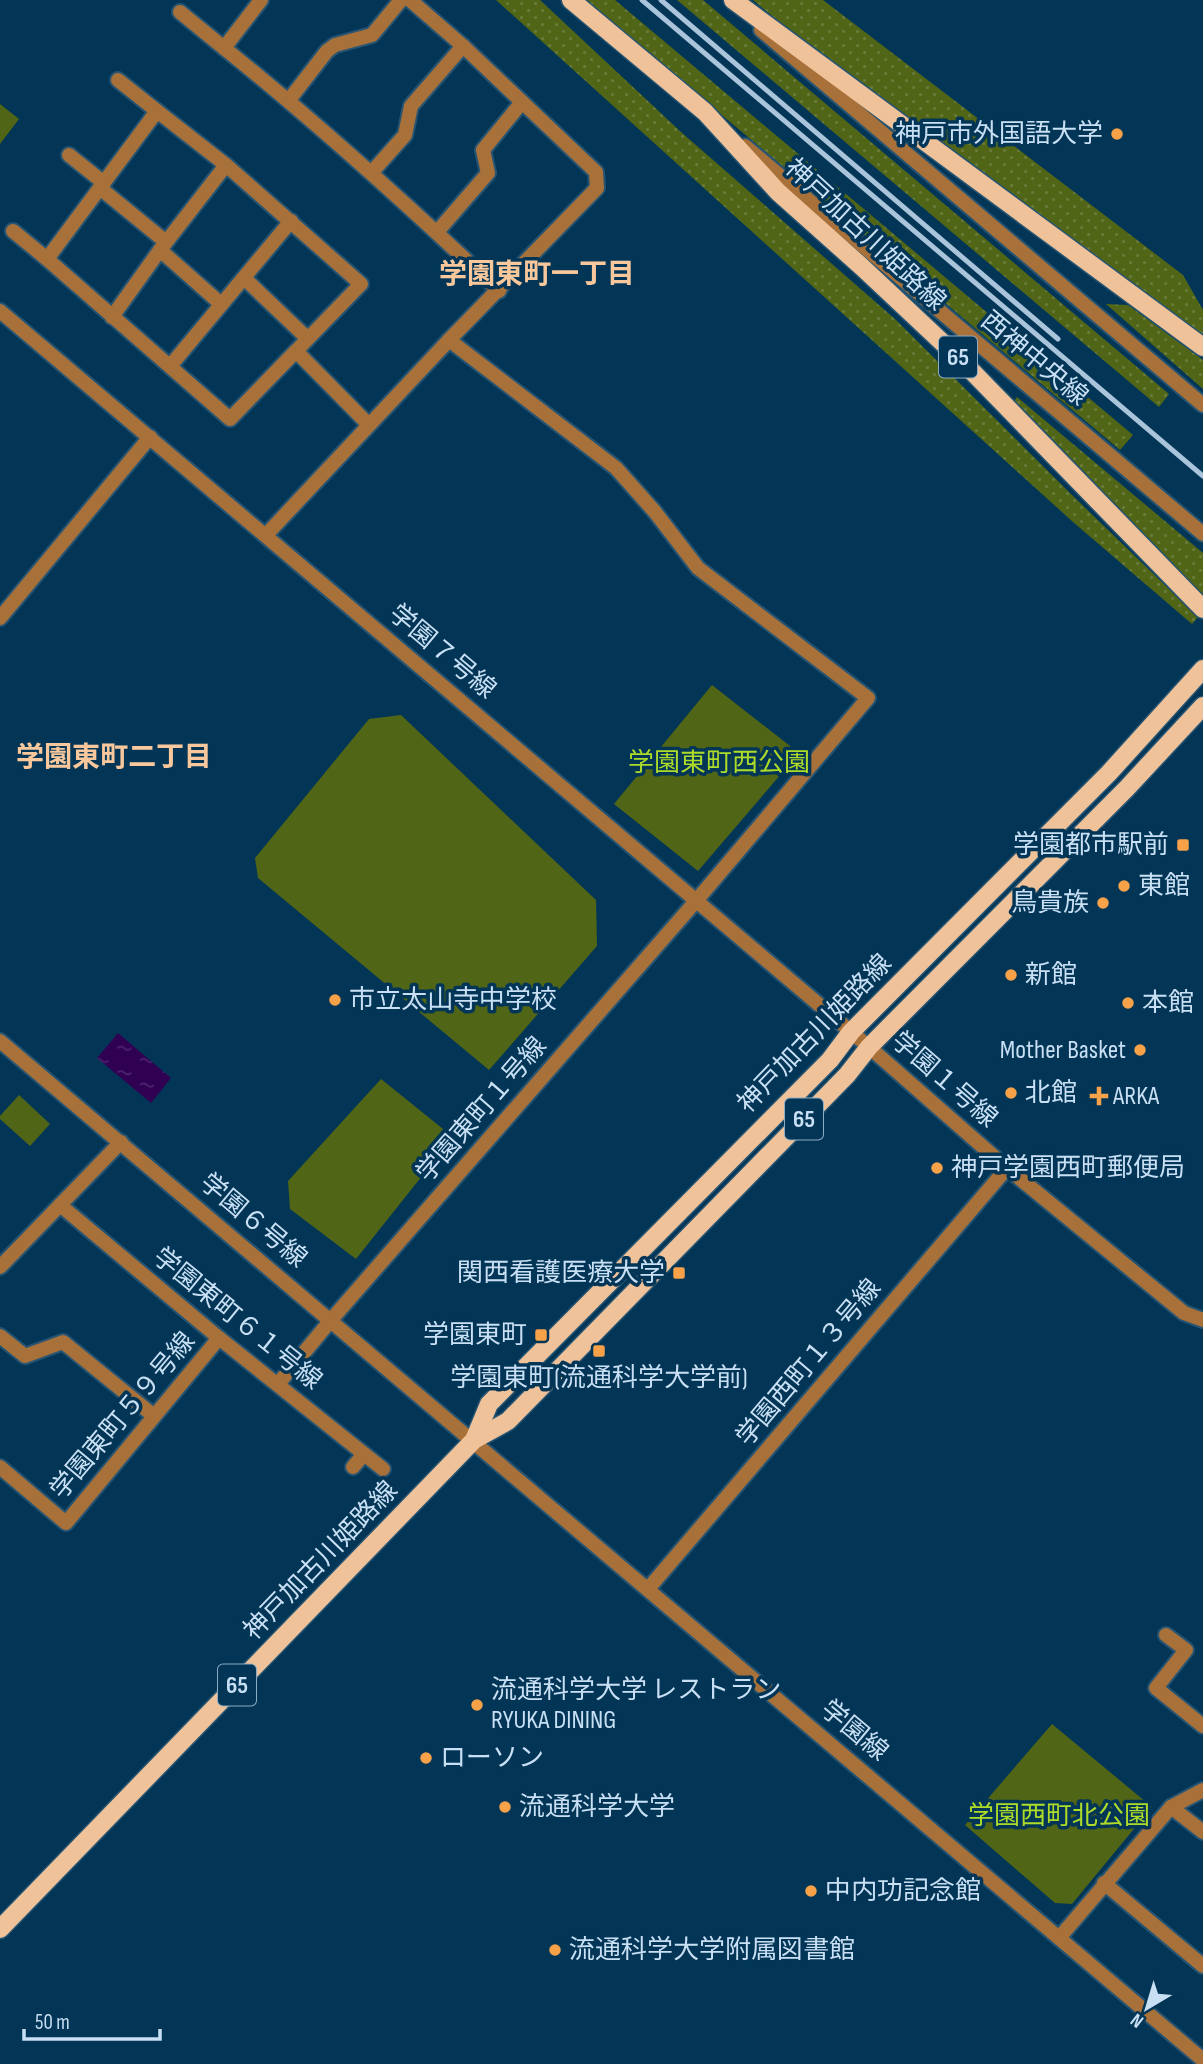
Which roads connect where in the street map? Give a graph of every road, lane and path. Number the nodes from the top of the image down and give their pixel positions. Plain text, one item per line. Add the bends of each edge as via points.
1 (261, 0) edge
2 (401, 0) edge
3 (410, 0) edge
4 (571, 0) edge
5 (726, 0) edge
6 (733, 0) edge
7 (180, 12) dead end
8 (463, 46) junction
9 (225, 48) junction
10 (118, 80) dead end
11 (289, 100) junction
12 (522, 102) junction
13 (157, 111) junction
14 (705, 112) junction
15 (69, 155) dead end
16 (226, 166) junction
17 (372, 172) junction
18 (102, 186) junction
19 (291, 221) junction
20 (13, 231) dead end
21 (437, 232) junction
22 (163, 246) junction
23 (47, 258) junction
24 (244, 278) junction
25 (499, 291) junction
26 (221, 304) junction
27 (0, 311) edge
28 (112, 317) junction
29 (307, 338) junction
30 (449, 340) junction
31 (1203, 347) edge
32 (296, 351) junction
33 (171, 365) junction
34 (1203, 405) edge
35 (369, 425) junction
36 (150, 437) junction
37 (1203, 534) edge
38 (266, 535) junction
39 (1203, 609) edge
40 (0, 618) edge
41 (1203, 669) edge
42 (1203, 706) edge
43 (696, 901) junction
44 (851, 1032) junction
45 (0, 1041) edge
46 (869, 1047) junction
47 (121, 1142) junction
48 (1007, 1168) junction
49 (60, 1205) junction
50 (0, 1267) edge
51 (331, 1320) junction
52 (1203, 1320) edge
53 (0, 1336) edge
54 (219, 1338) junction
55 (278, 1384) junction
56 (154, 1416) junction
57 (474, 1440) junction
58 (365, 1454) junction
59 (0, 1467) edge
60 (353, 1467) dead end
61 (383, 1469) dead end
62 (648, 1590) junction
63 (1166, 1635) dead end
64 (1203, 1726) edge
65 (1203, 1790) edge
66 (1171, 1807) junction
67 (1203, 1832) edge
68 (1104, 1883) junction
69 (0, 1929) edge
70 (1059, 1938) junction
71 (1203, 1966) edge
72 (1203, 2060) edge

1 - 9 street
2 - 11 street via 372,35 327,51
3 - 8 street
4 - 14 main road, 神戸加古川姫路線 / 65
5 - 34 street
6 - 31 main road
7 - 9 street
8 - 12 street
8 - 17 street via 411,106 405,135
9 - 11 street
10 - 13 street
11 - 17 street
12 - 21 street via 483,150 488,173
12 - 25 street via 596,172 597,188
13 - 16 street
13 - 18 street
14 - 37 street, 西神中央線
14 - 39 main road, 神戸加古川姫路線 / 65 via 778,192 961,360
15 - 18 street
16 - 19 street
16 - 22 street
17 - 21 street
18 - 22 street
18 - 23 street
19 - 24 street
19 - 29 street via 361,284
20 - 23 street
21 - 25 street
22 - 26 street
22 - 28 street
23 - 28 street
24 - 26 street
24 - 29 street
25 - 30 street
26 - 33 street
27 - 36 street, 学園７号線
28 - 33 street
29 - 32 street
30 - 35 street
30 - 43 street, 学園東町１号線 via 616,468 698,568 868,698
32 - 33 street via 230,419
32 - 35 street
35 - 38 street
36 - 38 street, 学園７号線
36 - 40 street
38 - 43 street, 学園７号線
41 - 44 main road, 神戸加古川姫路線 / 65 via 1109,772
42 - 46 main road, 神戸加古川姫路線 / 65
43 - 44 street, 学園７号線
43 - 51 street, 学園東町１号線
44 - 46 street, 学園１号線
44 - 57 main road, 神戸加古川姫路線 / 65 via 830,1060 489,1404
45 - 47 street, 学園６号線
46 - 48 street, 学園１号線
46 - 57 main road, 神戸加古川姫路線 / 65 via 847,1075 508,1422
47 - 49 street
47 - 51 street, 学園６号線
48 - 52 street, 学園１号線 via 1184,1313
48 - 62 street, 学園西町１３号線
49 - 50 street
49 - 54 street, 学園東町６１号線
51 - 55 street, 学園東町１号線
51 - 57 street, 学園６号線
53 - 56 street via 25,1356 63,1342
54 - 55 street, 学園東町６１号線
54 - 56 street, 学園東町５９号線
55 - 58 street, 学園東町６１号線
56 - 59 street, 学園東町５９号線 via 66,1523
57 - 62 street, 学園線
57 - 69 main road, 神戸加古川姫路線 / 65
58 - 60 street
58 - 61 street, 学園東町６１号線
62 - 70 street, 学園線
63 - 64 street via 1186,1650 1156,1688
65 - 66 street
66 - 67 street
66 - 68 street
68 - 70 street
68 - 71 street
70 - 72 street, 学園線

